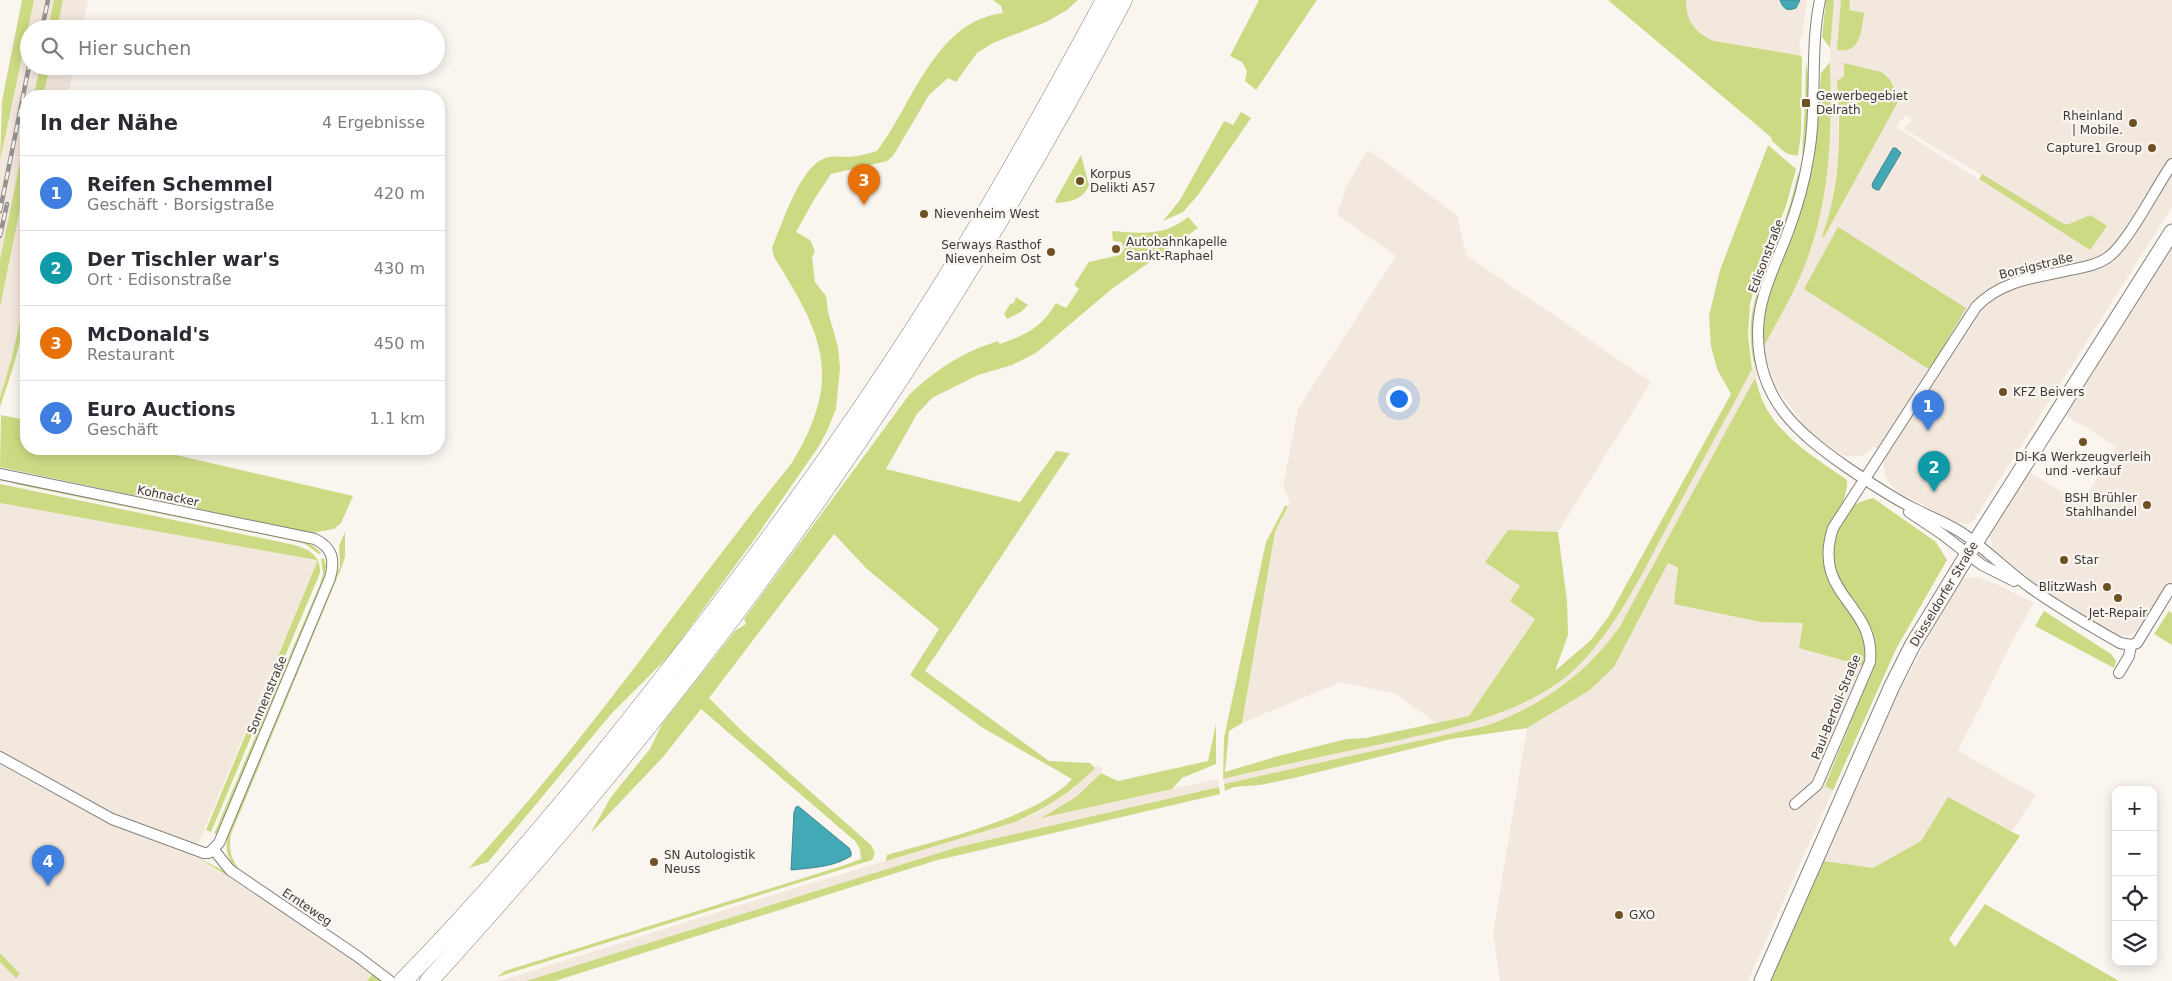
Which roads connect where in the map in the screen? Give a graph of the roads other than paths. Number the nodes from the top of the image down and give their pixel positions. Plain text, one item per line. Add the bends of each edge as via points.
1 (1105, 0) edge
2 (1123, 0) edge
3 (1820, 0) edge
4 (2172, 164) edge
5 (2172, 232) edge
6 (0, 474) edge
7 (1864, 479) junction
8 (329, 548) joint
9 (1971, 549) junction
10 (2170, 589) dead end
11 (2131, 645) junction
12 (2119, 674) dead end
13 (0, 757) edge
14 (1795, 804) dead end
15 (214, 850) junction
16 (408, 976) edge
17 (390, 981) edge
18 (429, 981) edge
19 (1762, 981) edge

1 - 16 highway via 1049,103 934,298 793,508 588,774
2 - 18 highway via 998,222 919,350 843,463 734,614 636,740
3 - 7 street, Edisonstraße via 1809,157 1800,199 1763,294 1758,341 1768,384 1789,420 1805,437
4 - 7 street, Borsigstraße via 2108,258 2091,266 2002,286 1976,306
5 - 9 main road, Düsseldorfer Straße
6 - 8 street, Kohnacker via 315,539
7 - 9 street, Edisonstraße via 1894,503
7 - 14 street, Paul-Bertoli-Straße via 1833,528 1828,559 1833,581 1865,627 1870,642 1870,662 1817,784
8 - 15 street, Sonnenstraße via 334,563 330,578
9 - 11 street, Edisonstraße via 1982,565 2031,588 2120,643
9 - 19 main road, Düsseldorfer Straße via 1912,646 1892,686
10 - 11 street via 2137,643
11 - 12 street
13 - 15 street via 112,819 204,853
15 - 17 street, Ernteweg via 230,870

